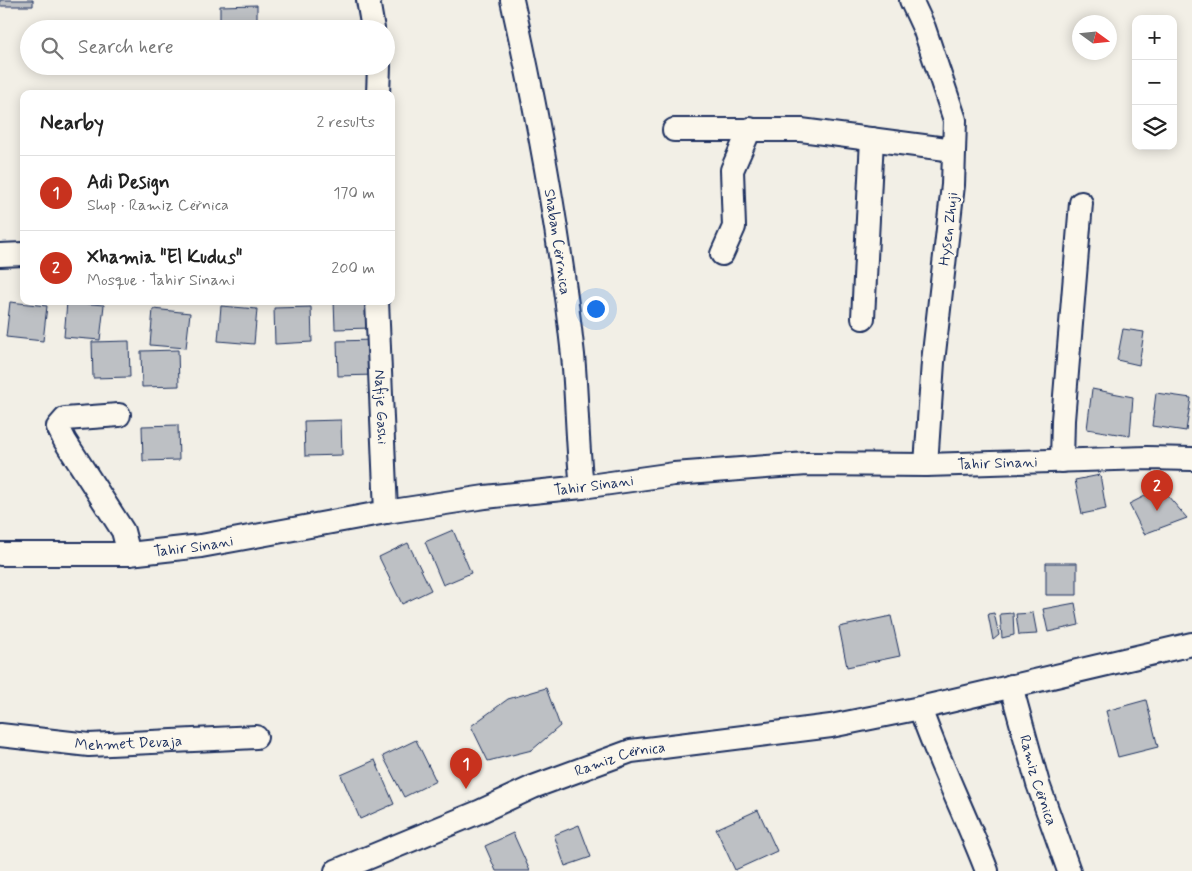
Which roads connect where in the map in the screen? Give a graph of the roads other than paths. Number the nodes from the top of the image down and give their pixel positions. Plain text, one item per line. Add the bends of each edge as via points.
1 (368, 0) edge
2 (512, 0) edge
3 (911, 0) edge
4 (371, 20) edge
5 (379, 75) edge
6 (378, 90) edge
7 (750, 129) junction
8 (674, 130) dead end
9 (872, 139) junction
10 (954, 150) junction
11 (1081, 202) dead end
12 (20, 254) edge
13 (722, 254) dead end
14 (0, 255) edge
15 (376, 305) edge
16 (863, 318) dead end
17 (119, 415) dead end
18 (1192, 459) edge
19 (1062, 461) junction
20 (926, 465) junction
21 (582, 487) junction
22 (386, 512) junction
23 (0, 554) edge
24 (129, 554) junction
25 (1192, 644) edge
26 (1011, 686) junction
27 (920, 708) junction
28 (0, 735) edge
29 (256, 737) dead end
30 (336, 871) edge
31 (987, 871) edge
32 (1069, 871) edge

1 - 4 street
2 - 21 street, Shaban Cërrnica via 551,200 573,355
3 - 10 street, Hysen Zhuji via 924,28 955,120
5 - 6 street
7 - 8 street
7 - 9 street via 801,130
7 - 13 street via 732,170 734,227
9 - 10 street
9 - 16 street
10 - 20 street, Hysen Zhuji
11 - 19 street
12 - 14 street
15 - 22 street, Nafije Gashi
17 - 24 street via 65,419 58,427 123,530
18 - 19 street, Tahir Sinani
19 - 20 street, Tahir Sinani
20 - 21 street, Tahir Sinani via 807,464 674,474
21 - 22 street, Tahir Sinani
22 - 24 street, Tahir Sinani via 201,546
23 - 24 street, Tahir Sinani
25 - 26 street, Ramiz Cërnica
26 - 27 street, Ramiz Cërnica
26 - 32 street, Ramiz Cërnica via 1038,784
27 - 30 street, Ramiz Cërnica via 831,726 631,751 533,786
27 - 31 street
28 - 29 street, Mehmet Devaja via 89,745

